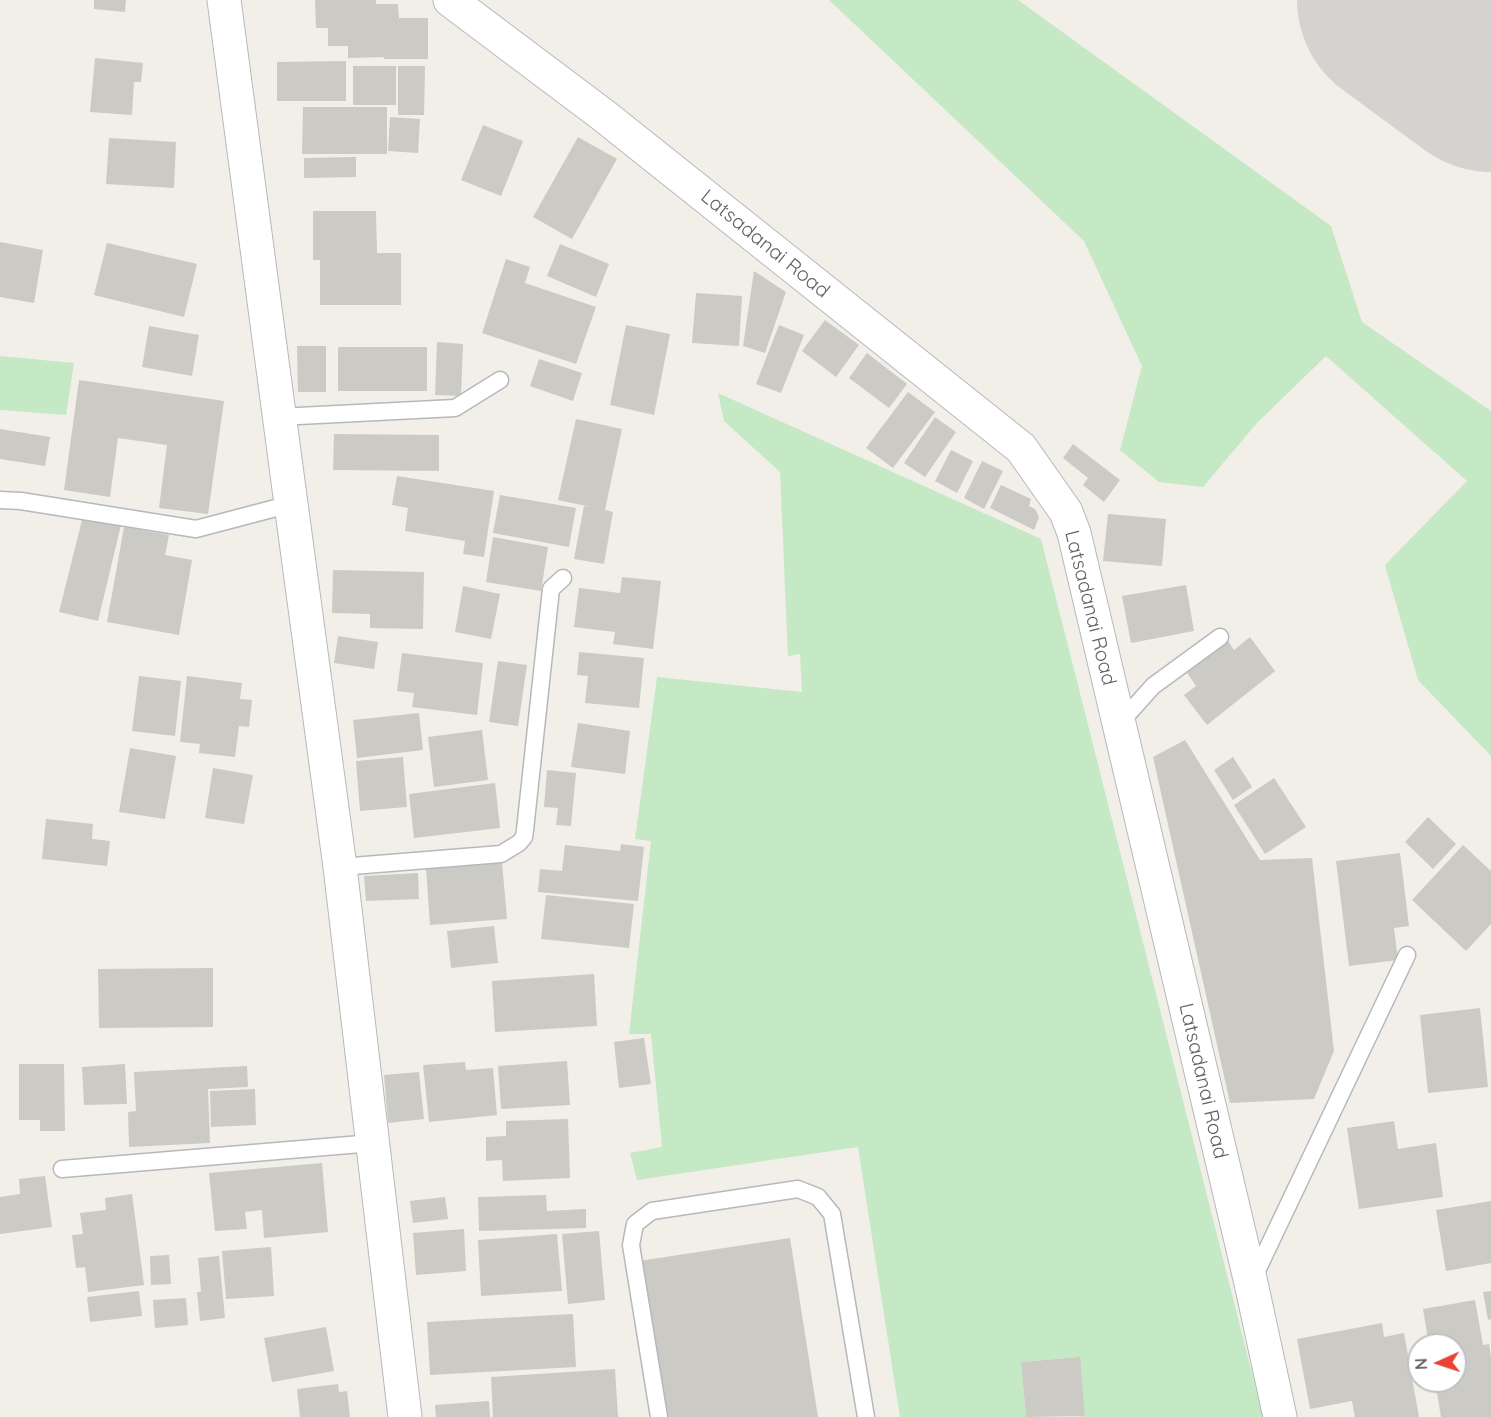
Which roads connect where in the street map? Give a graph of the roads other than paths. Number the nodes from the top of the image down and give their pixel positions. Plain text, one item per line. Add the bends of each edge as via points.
1 (224, 0) edge
2 (450, 0) edge
3 (500, 380) dead end
4 (279, 417) junction
5 (0, 500) edge
6 (291, 504) junction
7 (564, 578) dead end
8 (1220, 637) dead end
9 (1119, 724) junction
10 (340, 867) junction
11 (1407, 955) dead end
12 (373, 1143) junction
13 (62, 1169) dead end
14 (1251, 1283) junction
15 (405, 1417) edge
16 (659, 1417) edge
17 (866, 1417) edge
18 (1280, 1417) edge

1 - 4 street
2 - 9 street, Latsadanai Road via 603,115 1021,448 1066,512 1074,533
3 - 4 lane via 455,408
4 - 6 street
5 - 6 lane via 196,529
6 - 10 street
7 - 10 lane via 551,589 524,837 501,854
8 - 9 lane via 1153,686
9 - 14 street, Latsadanai Road
10 - 12 street
11 - 14 lane
12 - 13 lane
12 - 15 street
14 - 18 street, Latsadanai Road
16 - 17 lane via 631,1245 635,1224 652,1210 798,1189 818,1197 832,1214

